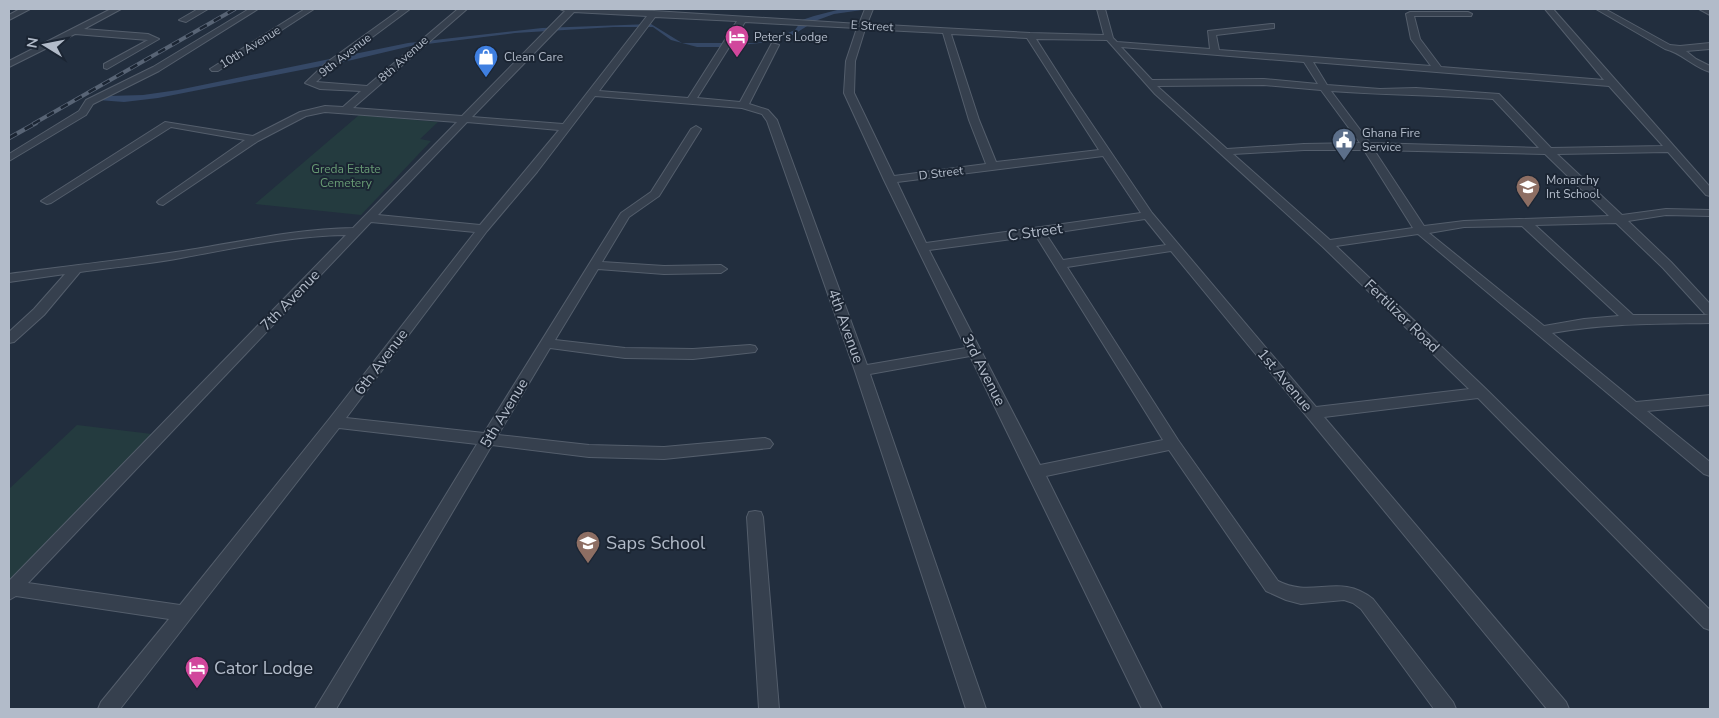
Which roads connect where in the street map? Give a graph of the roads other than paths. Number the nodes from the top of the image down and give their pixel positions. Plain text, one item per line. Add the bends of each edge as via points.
1 (26, 9) edge
2 (104, 9) edge
3 (117, 9) edge
4 (204, 9) edge
5 (254, 9) edge
6 (310, 9) edge
7 (406, 9) edge
8 (463, 9) edge
9 (564, 9) edge
10 (572, 9) edge
11 (869, 9) edge
12 (1101, 9) edge
13 (1549, 9) edge
14 (1600, 9) edge
15 (1703, 9) edge
16 (654, 13) junction
17 (1710, 13) edge
18 (1468, 14) dead end
19 (9, 18) edge
20 (743, 19) junction
21 (183, 20) dead end
22 (863, 25) junction
23 (1271, 26) dead end
24 (946, 30) junction
25 (74, 31) junction
26 (1030, 36) junction
27 (1111, 41) junction
28 (775, 45) dead end
29 (1710, 46) edge
30 (1677, 48) junction
31 (1215, 52) junction
32 (9, 56) edge
33 (1307, 59) junction
34 (9, 64) edge
35 (106, 66) dead end
36 (215, 69) dead end
37 (1710, 69) edge
38 (1439, 70) junction
39 (1149, 83) junction
40 (1612, 83) junction
41 (1326, 88) junction
42 (370, 89) junction
43 (592, 93) junction
44 (690, 100) junction
45 (743, 105) junction
46 (345, 110) junction
47 (464, 118) junction
48 (565, 127) junction
49 (696, 129) dead end
50 (254, 139) junction
51 (1367, 146) junction
52 (1670, 149) junction
53 (1548, 151) junction
54 (1106, 152) junction
55 (1223, 152) junction
56 (9, 158) edge
57 (992, 166) junction
58 (889, 180) junction
59 (1710, 193) edge
60 (47, 201) dead end
61 (163, 202) dead end
62 (1710, 213) edge
63 (1148, 215) junction
64 (369, 218) junction
65 (1621, 219) junction
66 (1524, 221) junction
67 (483, 228) junction
68 (1420, 230) junction
69 (356, 231) junction
70 (1039, 232) junction
71 (1327, 244) junction
72 (922, 247) junction
73 (1174, 247) junction
74 (1061, 264) junction
75 (594, 265) junction
76 (76, 269) junction
77 (721, 269) dead end
78 (9, 278) edge
79 (1710, 311) edge
80 (1630, 319) junction
81 (1710, 319) edge
82 (1542, 331) junction
83 (9, 339) edge
84 (546, 343) junction
85 (750, 349) dead end
86 (974, 351) junction
87 (862, 371) junction
88 (1481, 393) junction
89 (1710, 400) edge
90 (1635, 407) junction
91 (1312, 414) junction
92 (335, 422) junction
93 (488, 440) junction
94 (765, 444) dead end
95 (1173, 444) junction
96 (1710, 470) edge
97 (1036, 472) junction
98 (755, 517) dead end
99 (10, 590) edge
100 (184, 613) junction
101 (1710, 622) edge
102 (108, 709) edge
103 (325, 709) edge
104 (769, 709) edge
105 (976, 709) edge
106 (1152, 709) edge
107 (1446, 709) edge
108 (1559, 709) edge

1 - 19 street
2 - 32 street
3 - 25 street
4 - 21 street
5 - 56 street via 156,69 89,102 83,113
6 - 36 street, 10th Avenue
7 - 42 street, 9th Avenue via 329,65 310,83
8 - 42 street, 8th Avenue
9 - 10 street, E Street
10 - 16 street, E Street
10 - 47 street, 7th Avenue
11 - 22 street, 3rd Avenue
12 - 27 street, Fertilizer Road
13 - 40 street
14 - 30 street via 1668,47
15 - 17 street
16 - 20 street, E Street
16 - 43 street, 6th Avenue
18 - 38 street via 1410,14 1415,38
20 - 22 street, E Street
20 - 44 street
22 - 24 street, E Street
22 - 58 street, 3rd Avenue via 851,60 850,93
23 - 31 street via 1211,34
24 - 26 street, E Street
24 - 57 street
25 - 34 street
25 - 35 street via 155,39
26 - 27 street, E Street
26 - 54 street, 1st Avenue
27 - 31 street, E Street
27 - 39 street, Fertilizer Road
28 - 45 street
29 - 30 street
30 - 37 street
31 - 33 street, E Street
33 - 38 street, E Street
33 - 41 street
38 - 40 street, E Street
39 - 41 street via 1264,82
39 - 55 street, Fertilizer Road
40 - 52 street
41 - 51 street
41 - 53 street via 1493,95
42 - 46 street, 8th Avenue
43 - 44 street, 4th Avenue
43 - 48 street, 6th Avenue
44 - 45 street, 4th Avenue
45 - 87 street, 4th Avenue via 765,112 772,120
46 - 47 street
46 - 50 street via 314,110
47 - 48 street
47 - 64 street, 7th Avenue
48 - 67 street, 6th Avenue
49 - 75 street, 5th Avenue via 654,194 625,215
50 - 60 street via 169,124
50 - 61 street
51 - 53 street
51 - 55 street
51 - 68 street
52 - 53 street
52 - 59 street
53 - 65 street
54 - 57 street, D Street
54 - 63 street, 1st Avenue
55 - 71 street, Fertilizer Road
57 - 58 street, D Street
58 - 72 street, 3rd Avenue
62 - 65 street via 1666,212
63 - 70 street, C Street
63 - 73 street, 1st Avenue
64 - 67 street
64 - 69 street, 7th Avenue
65 - 66 street
65 - 79 street
66 - 68 street
66 - 80 street
67 - 92 street, 6th Avenue
68 - 71 street
68 - 82 street
69 - 76 street via 314,232 250,240 184,254
69 - 99 street, 7th Avenue
70 - 72 street, C Street
70 - 74 street
71 - 88 street, Fertilizer Road
72 - 86 street, 3rd Avenue
73 - 74 street
73 - 91 street, 1st Avenue
74 - 95 street
75 - 77 street via 664,270
75 - 84 street, 5th Avenue
76 - 78 street
76 - 83 street via 39,312
80 - 81 street
80 - 82 street
82 - 90 street
84 - 85 street via 625,353 693,354
84 - 93 street, 5th Avenue
86 - 87 street
86 - 97 street, 3rd Avenue
87 - 105 street, 4th Avenue
88 - 91 street
88 - 101 street, Fertilizer Road
89 - 90 street
90 - 96 street
91 - 108 street, 1st Avenue
92 - 93 street
92 - 100 street, 6th Avenue
93 - 94 street via 589,450 664,453
93 - 103 street, 5th Avenue
95 - 97 street
95 - 107 street via 1272,586 1300,596 1349,592 1358,595
97 - 106 street, 3rd Avenue
98 - 104 street
99 - 100 street
100 - 102 street, 6th Avenue

